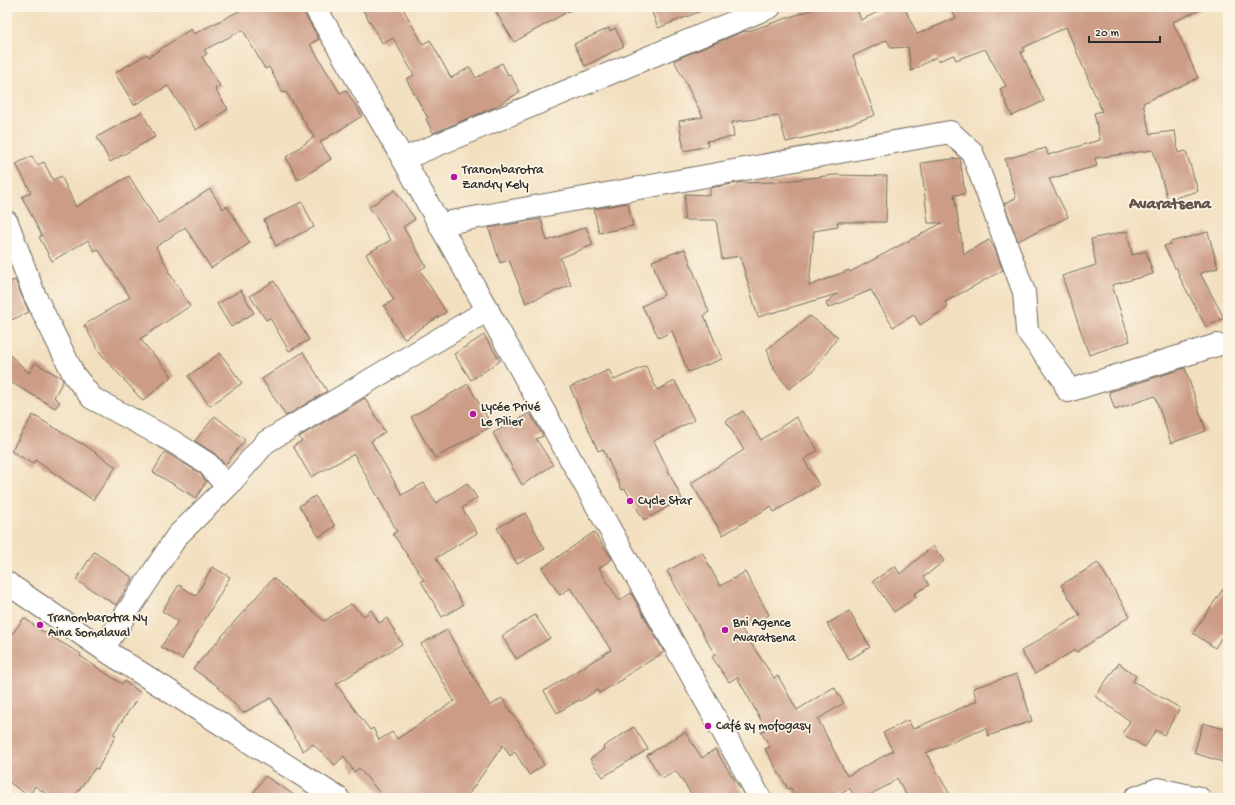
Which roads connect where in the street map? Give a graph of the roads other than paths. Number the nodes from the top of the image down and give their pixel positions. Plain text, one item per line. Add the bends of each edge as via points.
1 (315, 7) edge
2 (770, 7) edge
3 (403, 159) junction
4 (7, 222) edge
5 (440, 224) junction
6 (488, 310) junction
7 (1217, 345) dead end
8 (227, 487) junction
9 (7, 583) edge
10 (103, 649) junction
11 (338, 798) edge
12 (760, 798) edge
13 (1135, 798) edge
14 (1199, 798) edge

1 - 3 street
2 - 3 street
3 - 5 street
4 - 8 street via 34,294 74,375 92,398 172,441 208,464
5 - 6 street
5 - 7 street via 950,132 972,152 1024,292 1027,331 1062,377 1068,391
6 - 8 street via 266,442
6 - 12 street
8 - 10 street via 177,536
9 - 10 street
10 - 11 street
13 - 14 street via 1158,790

